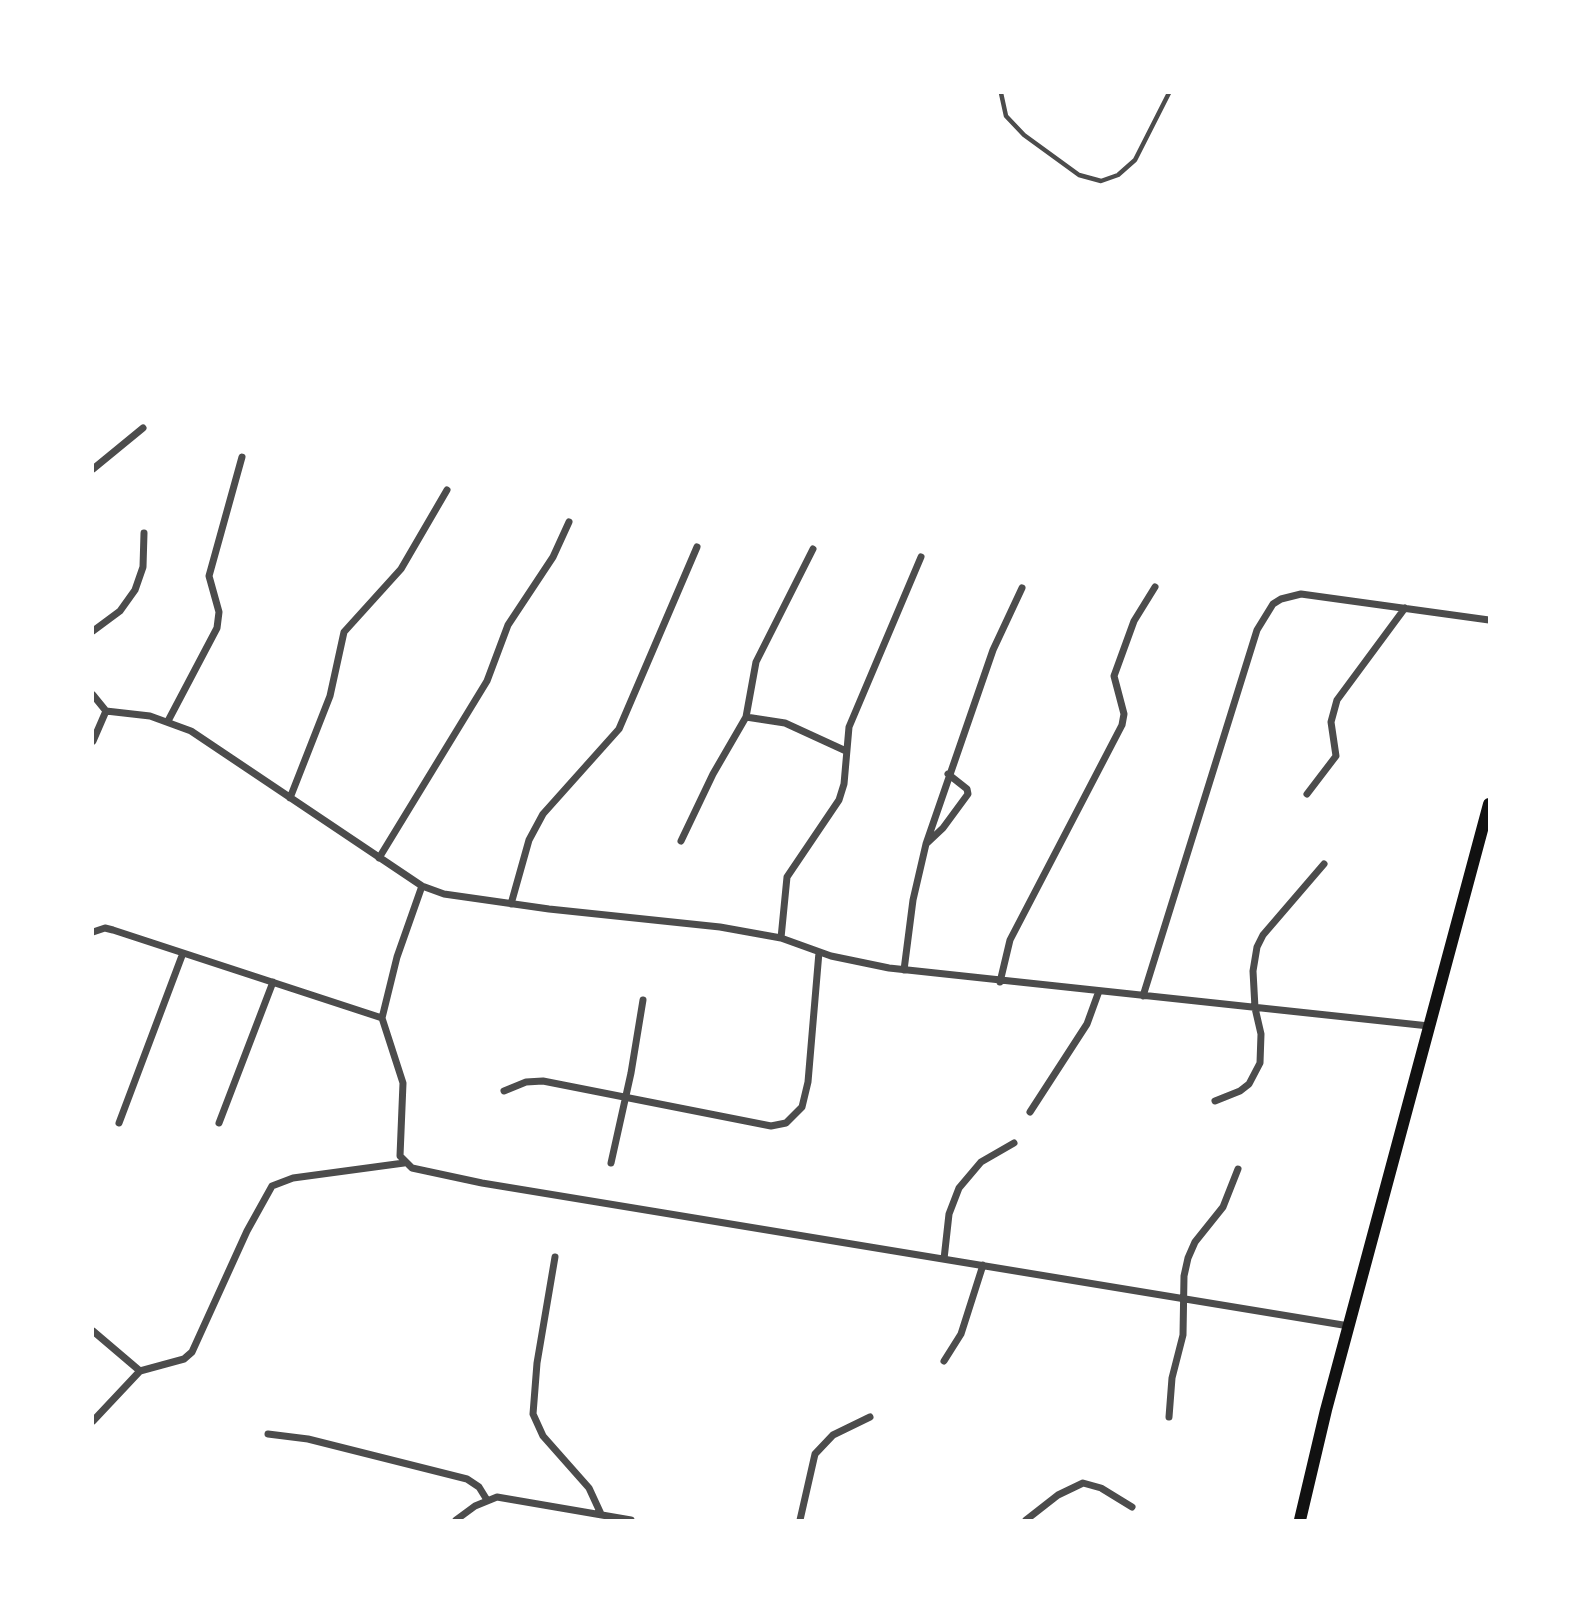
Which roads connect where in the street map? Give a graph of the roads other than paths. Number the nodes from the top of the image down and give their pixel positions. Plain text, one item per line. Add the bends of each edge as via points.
1 (1001, 93) edge
2 (1169, 93) edge
3 (142, 428) dead end
4 (242, 457) dead end
5 (93, 469) edge
6 (447, 489) dead end
7 (569, 522) dead end
8 (144, 533) dead end
9 (697, 547) dead end
10 (813, 548) dead end
11 (921, 557) dead end
12 (1155, 587) dead end
13 (1022, 588) dead end
14 (1405, 608) junction
15 (1489, 620) edge
16 (93, 631) edge
17 (93, 695) edge
18 (106, 711) junction
19 (746, 717) junction
20 (168, 721) junction
21 (93, 741) edge
22 (846, 751) junction
23 (948, 774) junction
24 (1307, 794) dead end
25 (290, 798) junction
26 (1489, 804) edge
27 (681, 841) dead end
28 (926, 844) junction
29 (379, 858) junction
30 (1324, 864) dead end
31 (422, 886) junction
32 (511, 904) junction
33 (93, 932) edge
34 (781, 938) junction
35 (820, 952) junction
36 (183, 953) junction
37 (904, 970) junction
38 (273, 982) junction
39 (1000, 982) junction
40 (1099, 991) junction
41 (1143, 996) junction
42 (643, 1000) dead end
43 (1255, 1008) junction
44 (382, 1018) junction
45 (1429, 1026) junction
46 (504, 1091) dead end
47 (623, 1097) junction
48 (1215, 1101) dead end
49 (1030, 1112) dead end
50 (119, 1123) dead end
51 (219, 1123) dead end
52 (1014, 1143) dead end
53 (404, 1163) junction
54 (611, 1163) dead end
55 (1238, 1169) dead end
56 (555, 1257) dead end
57 (944, 1259) junction
58 (983, 1265) junction
59 (1182, 1300) junction
60 (1350, 1326) junction
61 (93, 1331) edge
62 (944, 1361) dead end
63 (140, 1371) junction
64 (870, 1417) dead end
65 (1169, 1417) dead end
66 (93, 1421) edge
67 (268, 1434) dead end
68 (487, 1500) junction
69 (1132, 1507) dead end
70 (601, 1514) junction
71 (616, 1519) edge
72 (456, 1520) edge
73 (631, 1520) edge
74 (800, 1520) edge
75 (1026, 1520) edge
76 (1300, 1520) edge

1 - 2 lane via 1002,108 1018,130 1079,175 1101,181 1135,160
3 - 5 street
4 - 20 street via 209,576 219,612 218,628
6 - 25 street via 401,569 344,632 326,707
7 - 29 street via 553,557 508,625 487,681
8 - 16 street via 143,566 135,590 120,611
9 - 32 street via 619,729 543,814 529,840
10 - 19 street via 756,662
11 - 22 street via 849,727
12 - 39 street via 1133,621 1114,676 1124,715 1122,725 1014,931
13 - 23 street via 993,650
14 - 15 street
14 - 24 street via 1337,700 1331,722 1336,756
14 - 41 street via 1301,594 1281,598 1268,611 1257,630
17 - 18 street
18 - 20 street
18 - 21 street
19 - 22 street via 785,723
19 - 27 street
20 - 25 street via 205,739
22 - 34 street via 839,800 787,877
23 - 28 street
23 - 28 street via 967,789 967,797
25 - 29 street
26 - 45 main road
28 - 37 street
29 - 31 street
30 - 43 street via 1263,935 1253,971
31 - 32 street via 457,897
31 - 44 street
32 - 34 street
33 - 36 street via 105,928
34 - 35 street
35 - 37 street
35 - 47 street via 812,1061 802,1107 795,1117 771,1126
36 - 38 street
36 - 50 street
37 - 39 street
38 - 44 street
38 - 51 street
39 - 40 street
40 - 41 street
40 - 49 street via 1087,1024
41 - 43 street
42 - 47 street
43 - 45 street
43 - 48 street via 1261,1049 1256,1074 1240,1091
44 - 53 street via 403,1083 399,1149
45 - 60 main road
46 - 47 street via 543,1081
47 - 54 street
52 - 57 street via 981,1162 959,1188 949,1214
53 - 57 street via 420,1171 482,1183
53 - 63 street via 293,1178 272,1186 192,1352 176,1363
55 - 59 street via 1223,1208 1188,1258
56 - 70 street via 533,1414 543,1436 589,1488
57 - 58 street
58 - 59 street
58 - 62 street via 961,1334
59 - 60 street
59 - 65 street via 1183,1335 1172,1378
60 - 76 main road
61 - 63 street
63 - 66 street
64 - 74 street via 833,1435 815,1454
67 - 68 street via 307,1439 467,1479 479,1486
68 - 70 street via 509,1497
68 - 72 street
69 - 75 street via 1083,1483 1058,1495
70 - 71 street
71 - 73 street

